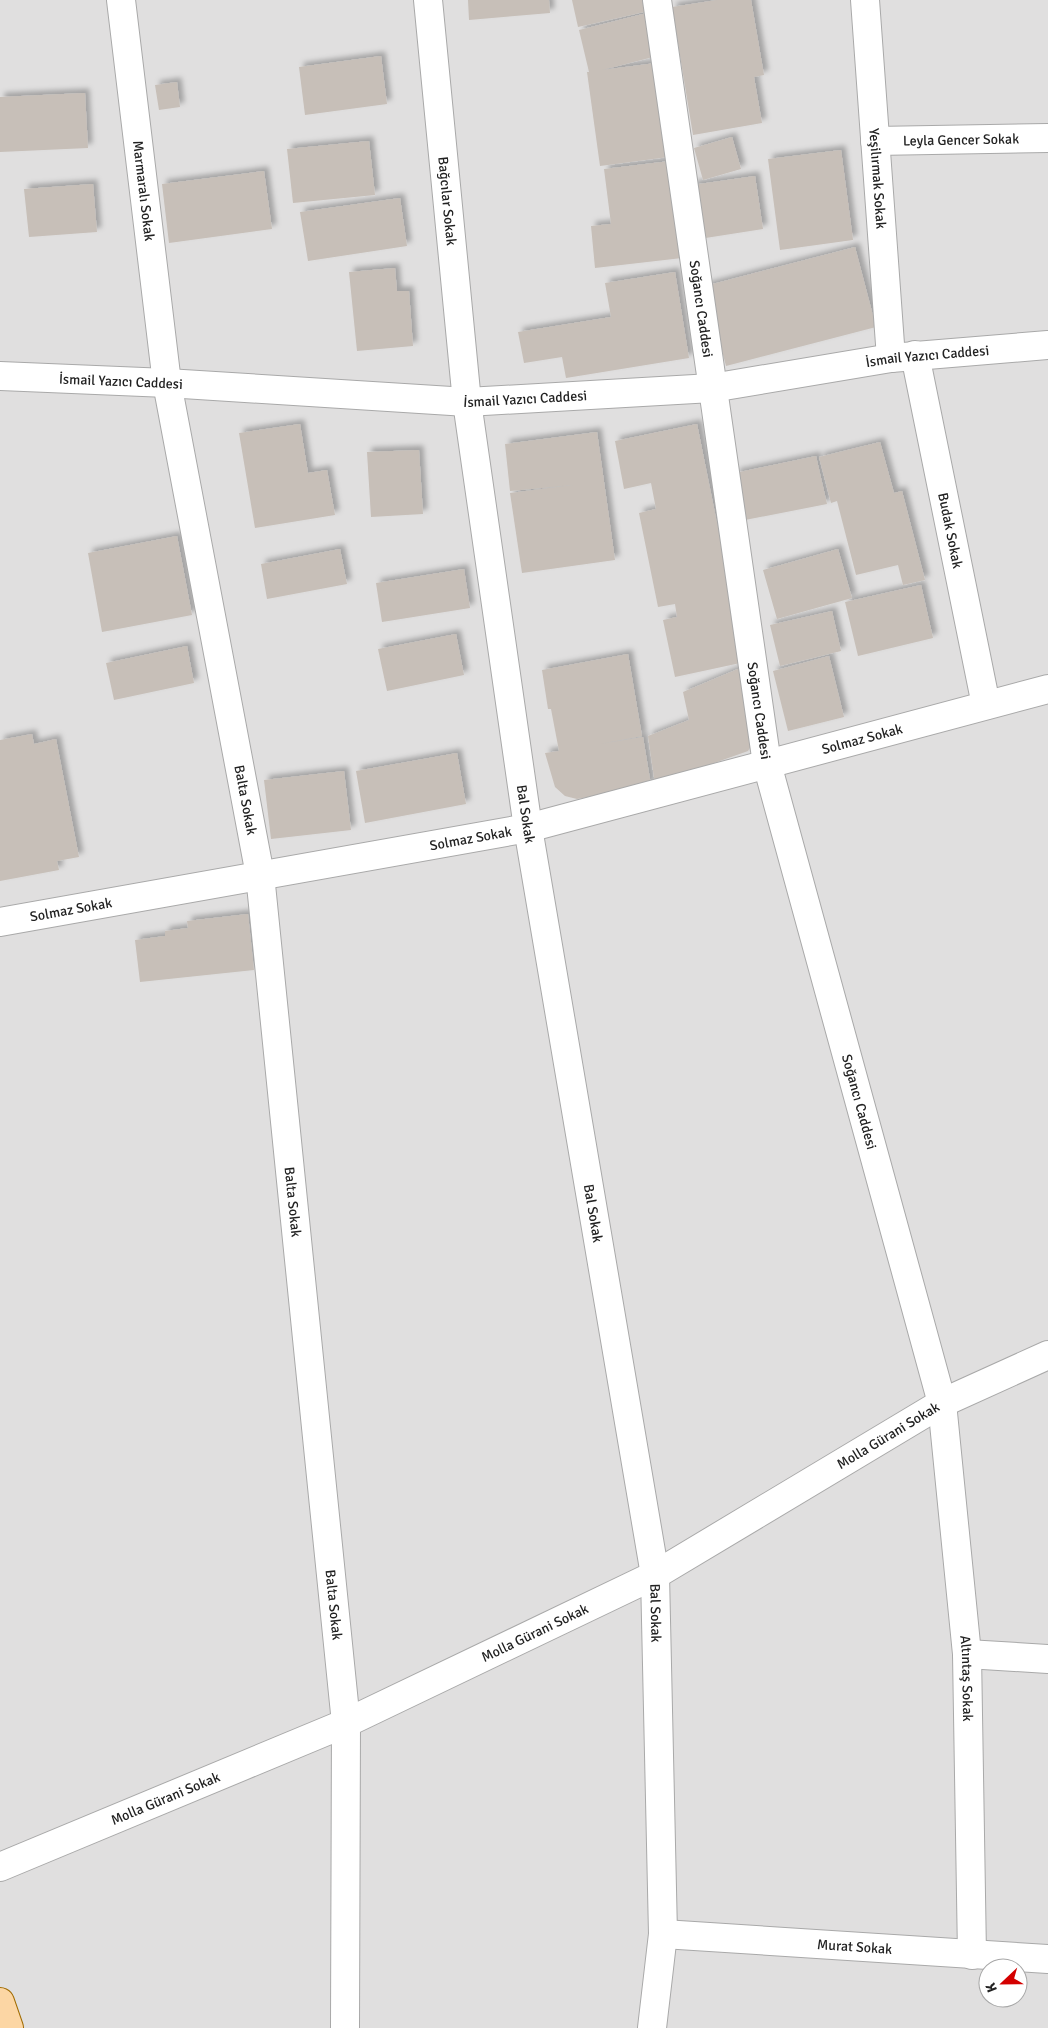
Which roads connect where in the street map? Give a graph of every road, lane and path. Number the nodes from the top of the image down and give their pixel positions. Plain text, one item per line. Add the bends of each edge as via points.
1 (121, 0) edge
2 (428, 0) edge
3 (657, 0) edge
4 (865, 0) edge
5 (1048, 138) edge
6 (875, 141) junction
7 (1048, 344) edge
8 (903, 356) junction
9 (0, 376) edge
10 (166, 383) junction
11 (712, 388) junction
12 (467, 402) junction
13 (1048, 689) edge
14 (986, 705) junction
15 (768, 764) junction
16 (528, 828) junction
17 (260, 875) junction
18 (0, 922) edge
19 (1048, 1355) edge
20 (942, 1403) junction
21 (655, 1575) junction
22 (967, 1654) junction
23 (1048, 1659) edge
24 (346, 1723) junction
25 (0, 1867) edge
26 (663, 1934) junction
27 (972, 1955) junction
28 (1048, 1959) edge
29 (0, 2002) edge
30 (9, 2028) edge
31 (345, 2028) edge
32 (652, 2028) edge

1 - 10 street, Marmaralı Sokak
2 - 12 street, Bağcılar Sokak
3 - 11 street, Soğancı Caddesi
4 - 6 street, Yeşilırmak Sokak
5 - 6 street, Leyla Gencer Sokak
6 - 8 street, Yeşilırmak Sokak
7 - 8 street, İsmail Yazıcı Caddesi
8 - 11 street, İsmail Yazıcı Caddesi
8 - 14 street, Budak Sokak
9 - 10 street, İsmail Yazıcı Caddesi
10 - 12 street, İsmail Yazıcı Caddesi
10 - 17 street, Balta Sokak
11 - 12 street, İsmail Yazıcı Caddesi
11 - 15 street, Soğancı Caddesi
12 - 16 street, Bal Sokak
13 - 14 street, Solmaz Sokak
14 - 15 street, Solmaz Sokak
15 - 16 street, Solmaz Sokak
15 - 20 street, Soğancı Caddesi
16 - 17 street, Solmaz Sokak
16 - 21 street, Bal Sokak
17 - 18 street, Solmaz Sokak
17 - 24 street, Balta Sokak
19 - 20 street, Molla Gürani Sokak
20 - 21 street, Molla Gürani Sokak
20 - 22 street, Altıntaş Sokak
21 - 24 street, Molla Gürani Sokak
21 - 26 street, Bal Sokak
22 - 23 street
22 - 27 street, Altıntaş Sokak
24 - 25 street, Molla Gürani Sokak
24 - 31 street, Balta Sokak
26 - 27 street, Murat Sokak
26 - 32 street, Bal Sokak
27 - 28 street, Murat Sokak
29 - 30 main road

